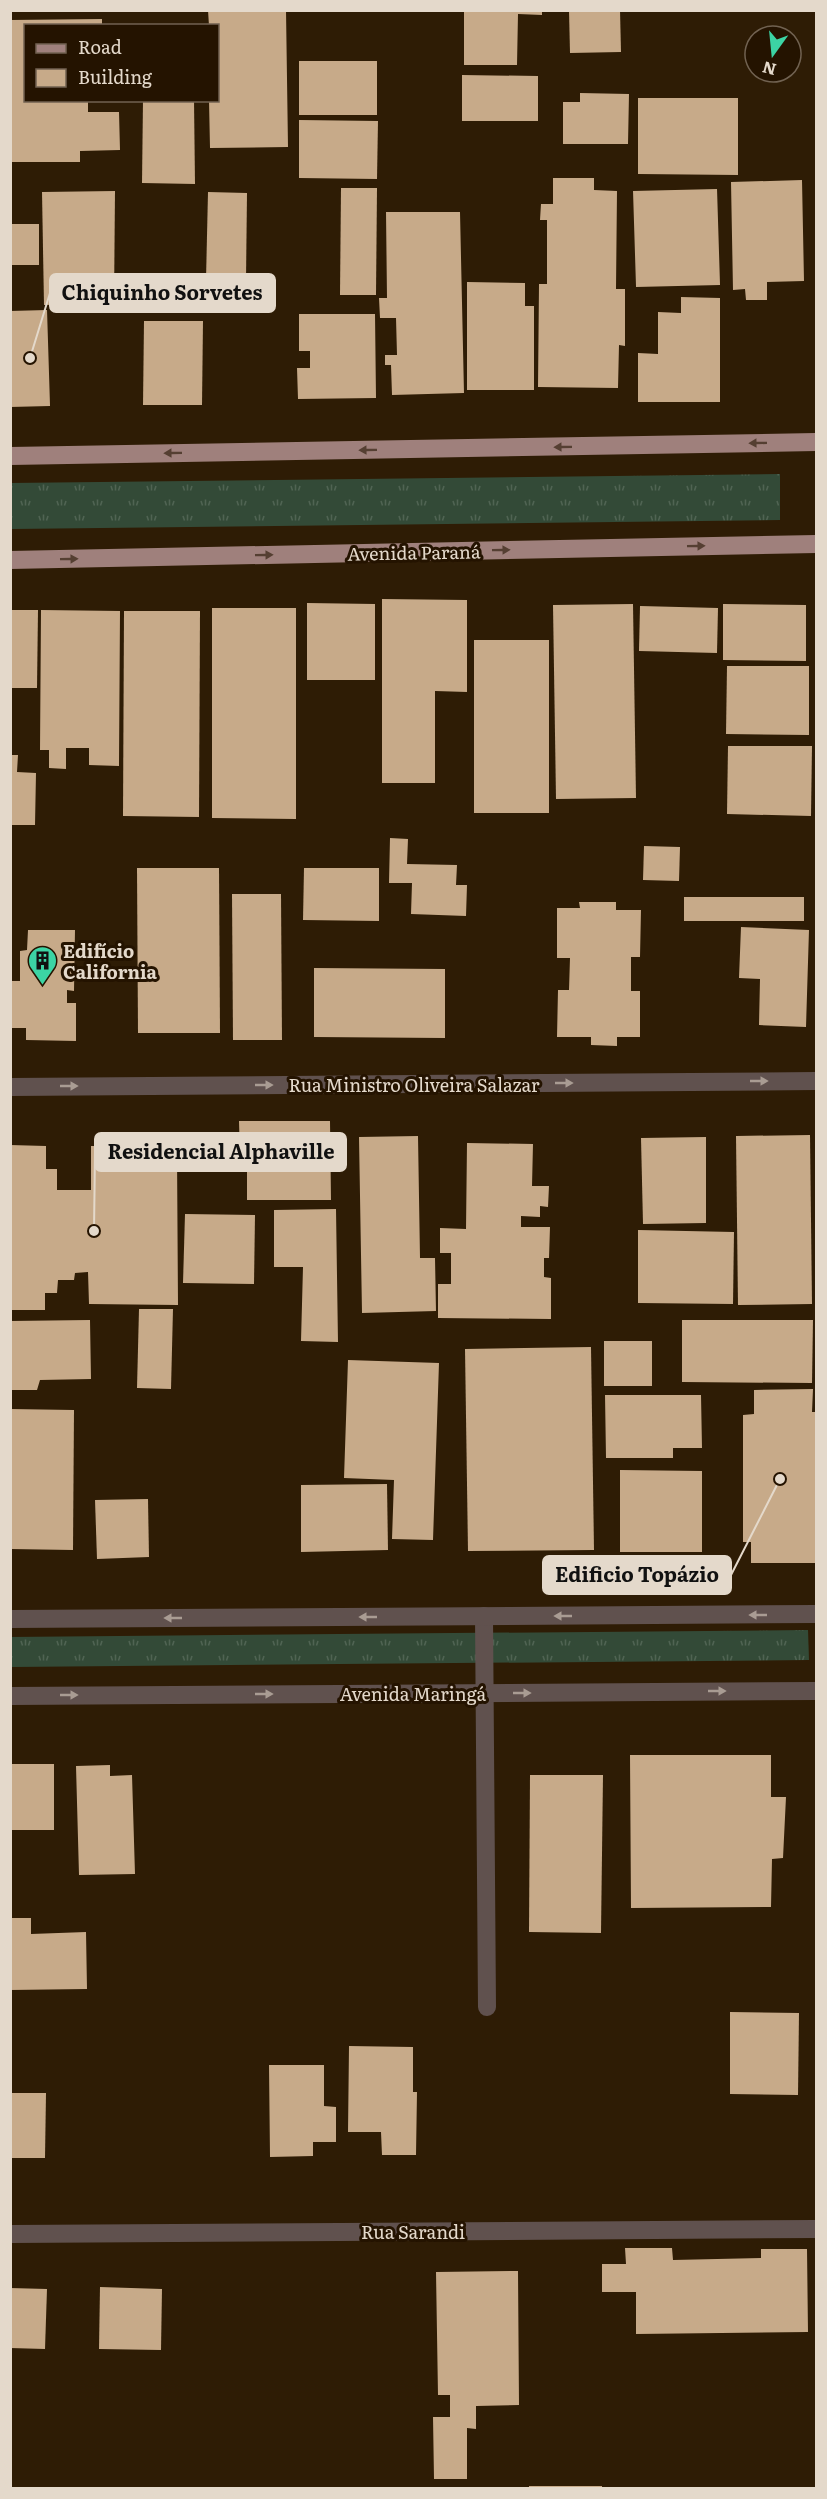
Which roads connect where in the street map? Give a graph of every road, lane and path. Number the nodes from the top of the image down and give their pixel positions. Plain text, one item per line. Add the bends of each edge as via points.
1 (816, 442) edge
2 (10, 456) edge
3 (816, 544) edge
4 (10, 560) edge
5 (816, 1081) edge
6 (10, 1087) edge
7 (816, 1614) edge
8 (484, 1616) junction
9 (10, 1619) edge
10 (816, 1691) edge
11 (485, 1693) junction
12 (10, 1696) edge
13 (487, 2007) dead end
14 (816, 2229) edge
15 (10, 2234) edge

1 -> 2 main road
4 -> 3 main road, Avenida Paraná
6 -> 5 street, Rua Ministro Oliveira Salazar
7 -> 8 street
8 -> 9 street
8 - 11 street
11 -> 10 street, Avenida Maringá
12 -> 11 street, Avenida Maringá
11 - 13 street
14 - 15 street, Rua Sarandi

